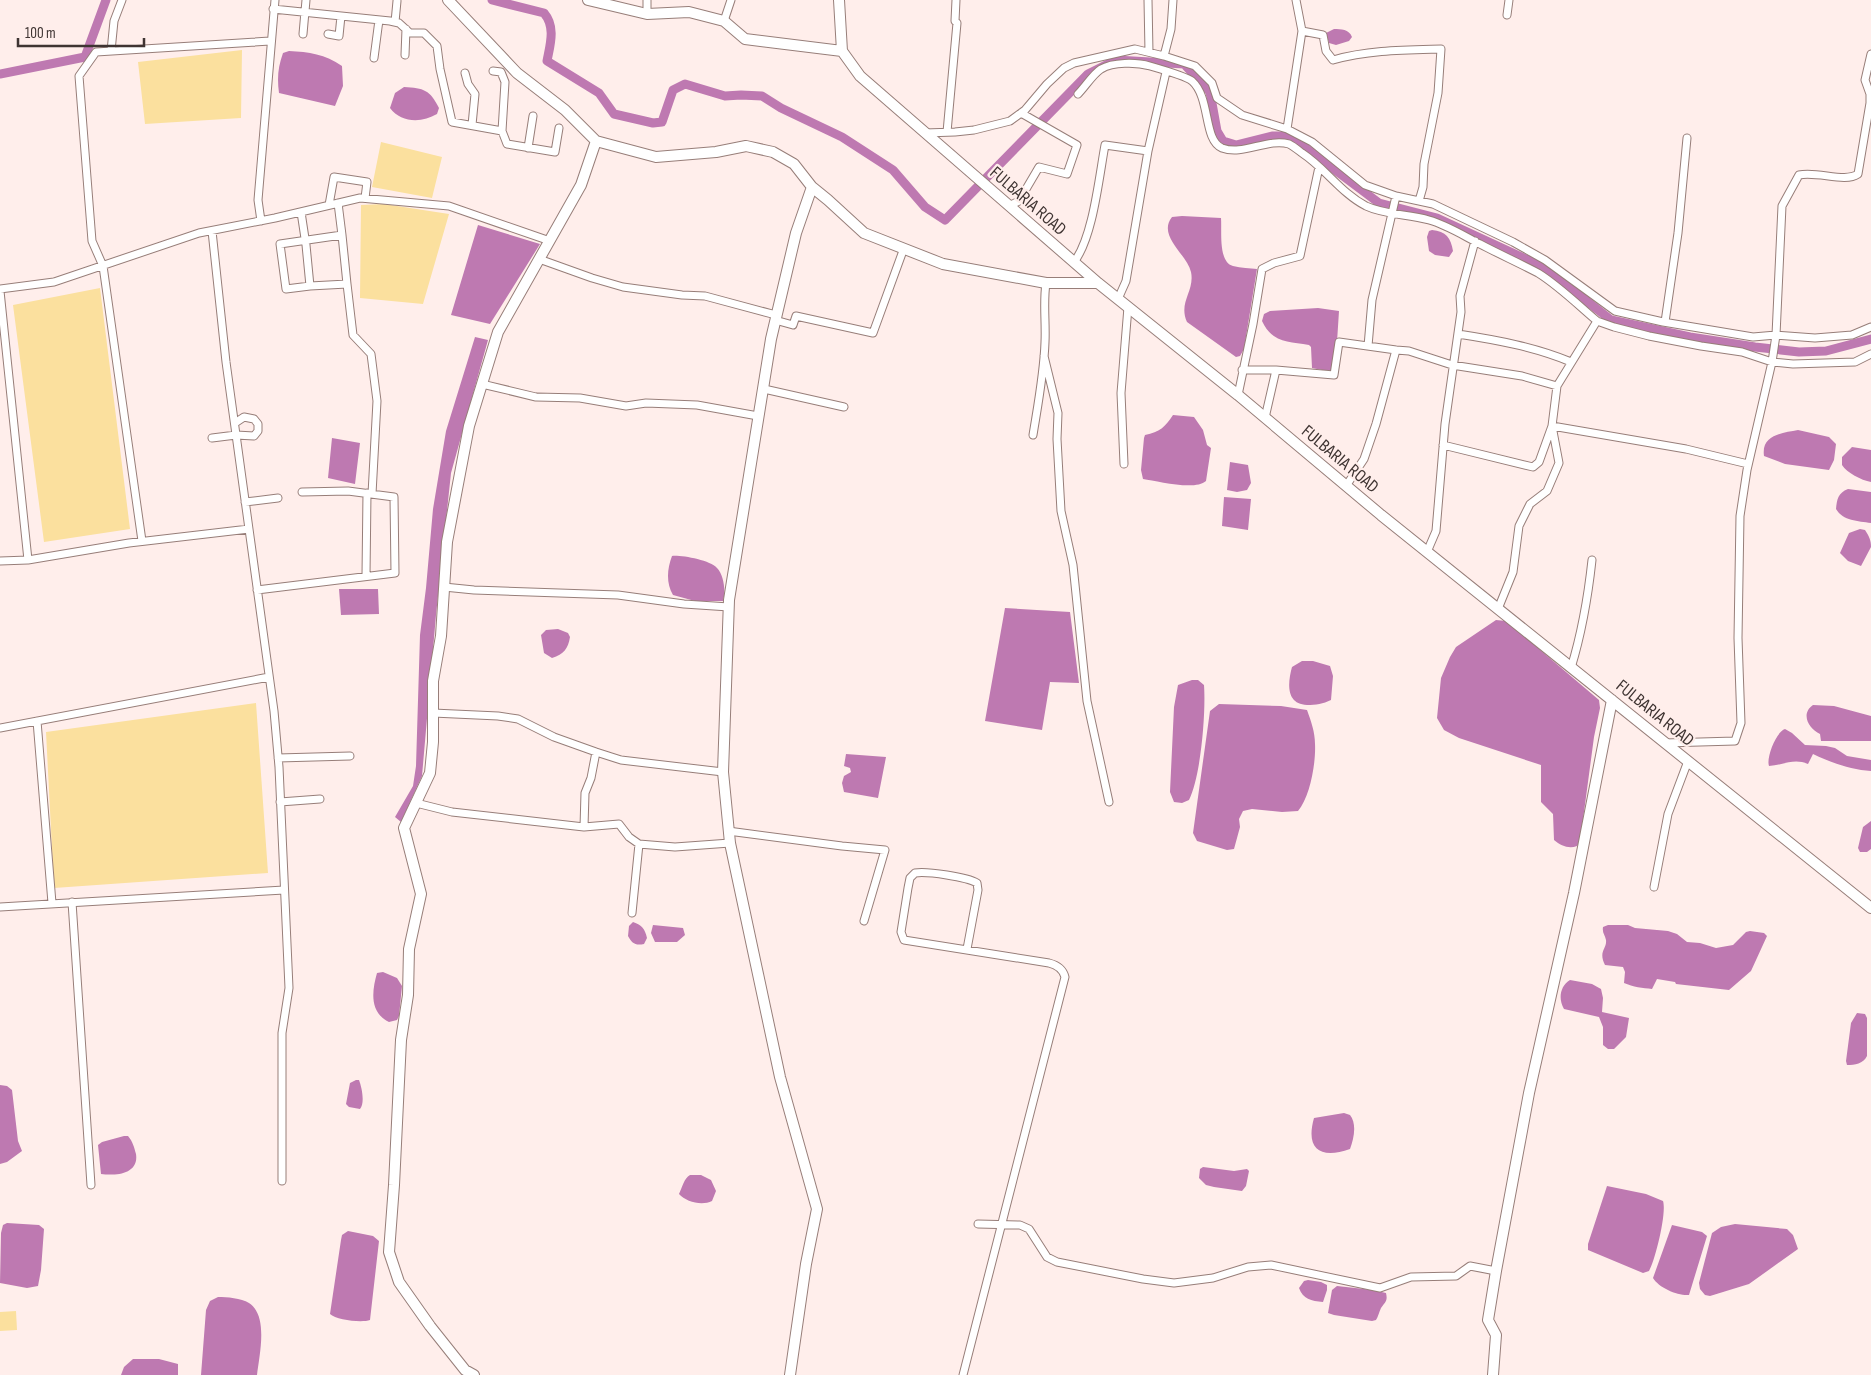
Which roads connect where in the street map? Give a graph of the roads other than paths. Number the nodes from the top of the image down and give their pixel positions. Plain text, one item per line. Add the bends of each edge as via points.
1 (122, 0) edge
2 (275, 0) edge
3 (306, 0) edge
4 (448, 0) edge
5 (588, 0) edge
6 (646, 0) edge
7 (731, 0) edge
8 (839, 0) edge
9 (956, 0) edge
10 (1148, 0) edge
11 (1173, 0) edge
12 (1296, 0) edge
13 (1509, 0) edge
14 (397, 1) edge
15 (273, 9) junction
16 (305, 12) junction
17 (648, 14) junction
18 (1507, 15) dead end
19 (341, 16) junction
20 (379, 20) junction
21 (724, 21) junction
22 (395, 22) junction
23 (406, 28) junction
24 (1302, 31) junction
25 (303, 34) dead end
26 (328, 34) dead end
27 (270, 41) junction
28 (111, 51) junction
29 (842, 51) junction
30 (1149, 52) junction
31 (1871, 54) edge
32 (405, 55) dead end
33 (1164, 56) junction
34 (374, 58) dead end
35 (493, 71) dead end
36 (1166, 72) junction
37 (464, 73) dead end
38 (1078, 94) dead end
39 (1021, 113) junction
40 (533, 116) dead end
41 (472, 126) junction
42 (560, 128) dead end
43 (1287, 129) junction
44 (502, 130) junction
45 (925, 132) junction
46 (947, 132) junction
47 (1687, 138) dead end
48 (596, 141) junction
49 (528, 148) junction
50 (1148, 151) junction
51 (1319, 167) junction
52 (812, 187) junction
53 (1396, 196) junction
54 (365, 198) junction
55 (1419, 201) junction
56 (338, 203) junction
57 (329, 205) junction
58 (1010, 206) junction
59 (301, 212) junction
60 (1392, 214) junction
61 (261, 221) junction
62 (212, 231) junction
63 (342, 235) junction
64 (305, 240) junction
65 (550, 241) junction
66 (1475, 241) junction
67 (904, 248) junction
68 (539, 259) junction
69 (1074, 262) junction
70 (103, 266) junction
71 (1046, 283) junction
72 (1098, 283) junction
73 (347, 284) junction
74 (310, 286) junction
75 (0, 290) edge
76 (1118, 299) junction
77 (1128, 307) junction
78 (776, 318) junction
79 (1597, 321) junction
80 (1665, 322) junction
81 (1871, 327) edge
82 (1458, 334) junction
83 (1776, 335) junction
84 (1368, 346) junction
85 (1396, 350) junction
86 (1871, 354) edge
87 (3, 355) edge
88 (1044, 356) junction
89 (1571, 362) junction
90 (1772, 362) junction
91 (1452, 365) junction
92 (1242, 370) junction
93 (1276, 370) junction
94 (482, 384) junction
95 (1557, 386) junction
96 (764, 389) junction
97 (1238, 395) junction
98 (844, 407) dead end
99 (758, 416) junction
100 (1265, 418) junction
101 (235, 423) junction
102 (1552, 426) junction
103 (236, 435) junction
104 (1033, 435) dead end
105 (212, 438) dead end
106 (1443, 445) junction
107 (1124, 464) dead end
108 (1748, 464) junction
109 (1346, 486) junction
110 (302, 492) dead end
111 (369, 493) junction
112 (278, 498) dead end
113 (245, 502) junction
114 (249, 529) junction
115 (142, 541) junction
116 (1427, 552) junction
117 (28, 560) junction
118 (1592, 560) dead end
119 (0, 561) edge
120 (366, 576) junction
121 (444, 586) junction
122 (257, 590) junction
123 (729, 607) junction
124 (1498, 609) junction
125 (1571, 668) junction
126 (269, 677) junction
127 (1612, 700) junction
128 (433, 713) junction
129 (37, 721) junction
130 (0, 728) edge
131 (1665, 743) junction
132 (596, 752) junction
133 (350, 756) dead end
134 (278, 758) junction
135 (1688, 761) junction
136 (723, 772) junction
137 (320, 799) dead end
138 (280, 802) junction
139 (1109, 802) dead end
140 (416, 803) junction
141 (584, 826) junction
142 (728, 831) junction
143 (730, 843) junction
144 (638, 844) junction
145 (1654, 887) dead end
146 (284, 890) junction
147 (72, 902) junction
148 (52, 904) junction
149 (0, 907) edge
150 (1871, 908) edge
151 (632, 914) dead end
152 (864, 921) dead end
153 (967, 949) junction
154 (282, 1181) dead end
155 (91, 1185) dead end
156 (1002, 1223) junction
157 (978, 1224) dead end
158 (1496, 1271) junction
159 (474, 1375) edge
160 (790, 1375) edge
161 (963, 1375) edge
162 (1493, 1375) edge

1 - 28 street via 114,22
2 - 15 street
3 - 16 street
4 - 48 street via 517,73 565,110
5 - 17 street
6 - 17 street
7 - 21 street
8 - 29 street
9 - 46 street
10 - 30 street
11 - 33 street
12 - 24 street
13 - 18 street
14 - 22 street
15 - 16 street
15 - 27 street
16 - 19 street
16 - 25 street
17 - 21 street via 690,12
19 - 20 street
19 - 26 street via 339,36
20 - 22 street
20 - 34 street
21 - 29 street via 745,39
22 - 23 street
23 - 32 street
23 - 41 street via 410,33 424,33 437,46 452,122
24 - 43 street
24 - 55 street via 1323,35 1326,51 1332,60 1388,50 1441,49 1438,93
27 - 28 street
27 - 61 street via 258,200
28 - 70 street via 96,52 78,76 92,241
29 - 45 street, FULBARIA ROAD via 860,76
30 - 33 street
30 - 39 street via 1135,49 1064,68
31 - 83 street via 1865,80 1870,103 1858,174 1848,178 1799,175 1782,206
33 - 43 street via 1195,66 1212,83 1217,98 1242,115
35 - 44 street via 501,72 505,82
36 - 38 street via 1149,65 1113,65 1100,69
36 - 50 street
36 - 51 street via 1192,81 1201,93 1211,138 1222,148 1290,144
37 - 41 street via 476,94
39 - 46 street via 1000,124
39 - 58 street via 1077,145 1067,174 1039,167 1019,201
40 - 49 street
41 - 44 street
42 - 49 street via 556,152
43 - 53 street via 1312,142 1365,185
44 - 49 street via 507,144
45 - 46 street
45 - 58 street, FULBARIA ROAD
47 - 80 street
48 - 52 street via 656,157 746,146 772,152 794,164
48 - 65 street via 581,185
50 - 69 street via 1105,146 1091,219 1080,254
50 - 76 street via 1126,281
51 - 60 street via 1366,206
51 - 92 street via 1300,256 1262,269
52 - 67 street via 864,233
52 - 78 street via 796,233
53 - 55 street
53 - 60 street
54 - 56 street
54 - 57 street via 367,182 334,177
54 - 65 street via 449,206
55 - 80 street via 1467,219 1545,260 1615,311
56 - 57 street
56 - 63 street
57 - 59 street
58 - 69 street, FULBARIA ROAD
59 - 61 street
59 - 64 street
60 - 66 street via 1430,220
60 - 84 street via 1372,300
61 - 62 street
62 - 70 street
62 - 101 street
63 - 64 street
63 - 73 street
64 - 74 street
64 - 74 street via 280,244 286,290
65 - 68 street
66 - 79 street via 1539,274
66 - 82 street via 1460,296
67 - 71 street via 944,264
67 - 78 street via 873,333 796,316 793,325
68 - 78 street via 623,286 682,296 705,296
68 - 94 street via 498,332
69 - 72 street, FULBARIA ROAD
70 - 75 street via 54,282
70 - 115 street
71 - 72 street
71 - 88 street
72 - 76 street, FULBARIA ROAD
73 - 74 street
73 - 111 street via 353,335 370,354 377,401
75 - 87 street
76 - 77 street, FULBARIA ROAD
77 - 97 street, FULBARIA ROAD
77 - 107 street via 1121,393
78 - 96 street
79 - 89 street
79 - 90 street via 1649,336 1742,352
80 - 83 street via 1753,336
81 - 83 street via 1852,336
82 - 89 street via 1547,352
82 - 91 street
83 - 90 street
84 - 85 street
84 - 93 street via 1340,342 1334,375
85 - 91 street
85 - 109 street via 1364,459
86 - 90 street via 1855,362
87 - 117 street
88 - 104 street
88 - 139 street via 1058,413 1061,511 1073,565 1087,701
89 - 95 street
90 - 108 street
91 - 95 street via 1522,376
91 - 106 street
92 - 93 street
92 - 97 street
93 - 100 street
94 - 99 street via 536,397 580,398 626,406 646,403 697,405
94 - 121 street via 469,426 447,542
95 - 102 street
96 - 98 street
96 - 99 street
97 - 100 street, FULBARIA ROAD
99 - 123 street
100 - 109 street, FULBARIA ROAD
101 - 103 street
101 - 103 street via 244,417 254,419 258,424 254,436
102 - 106 street via 1539,462 1533,468
102 - 108 street via 1686,449
102 - 124 street via 1559,463 1547,491 1530,504 1520,526 1513,572
103 - 105 street
103 - 113 street
106 - 116 street via 1436,532
108 - 131 street via 1740,516 1738,638 1741,723 1735,741
109 - 116 street, FULBARIA ROAD
110 - 111 street
111 - 120 street
111 - 120 street via 394,497 395,572
112 - 113 street
113 - 114 street
114 - 115 street
114 - 122 street
115 - 117 street
116 - 124 street, FULBARIA ROAD
117 - 119 street
118 - 125 street via 1581,632
120 - 122 street
121 - 123 street via 618,595
121 - 128 street via 441,636 433,681
122 - 126 street
123 - 136 street
124 - 125 street, FULBARIA ROAD
125 - 127 street, FULBARIA ROAD
126 - 129 street
126 - 134 street
127 - 131 street, FULBARIA ROAD
127 - 158 street via 1574,893 1529,1093
128 - 132 street via 518,719 554,737
128 - 140 street via 430,773
129 - 130 street
129 - 148 street
131 - 135 street, FULBARIA ROAD
132 - 136 street via 621,760
132 - 141 street via 592,778 585,793
133 - 134 street
134 - 138 street
135 - 145 street via 1668,814
135 - 150 street, FULBARIA ROAD
136 - 142 street
137 - 138 street
138 - 146 street
140 - 141 street via 452,812
140 - 159 street via 404,828 421,894 409,949 389,1252 399,1282 465,1370
141 - 144 street via 619,824
142 - 143 street
142 - 152 street via 884,850
143 - 144 street via 675,847
143 - 160 street via 780,1077 817,1209
144 - 151 street
146 - 147 street
146 - 154 street via 289,988 282,1033
147 - 148 street
147 - 155 street
148 - 149 street
153 - 153 street via 977,883 915,873 910,878 901,932 904,940
153 - 156 street via 1050,963 1057,965 1065,977
156 - 157 street
156 - 158 street via 1029,1229 1047,1257 1057,1262 1174,1284 1271,1265 1380,1288 1411,1277 1456,1276 1470,1266
156 - 161 street
158 - 162 street via 1488,1320 1496,1335

